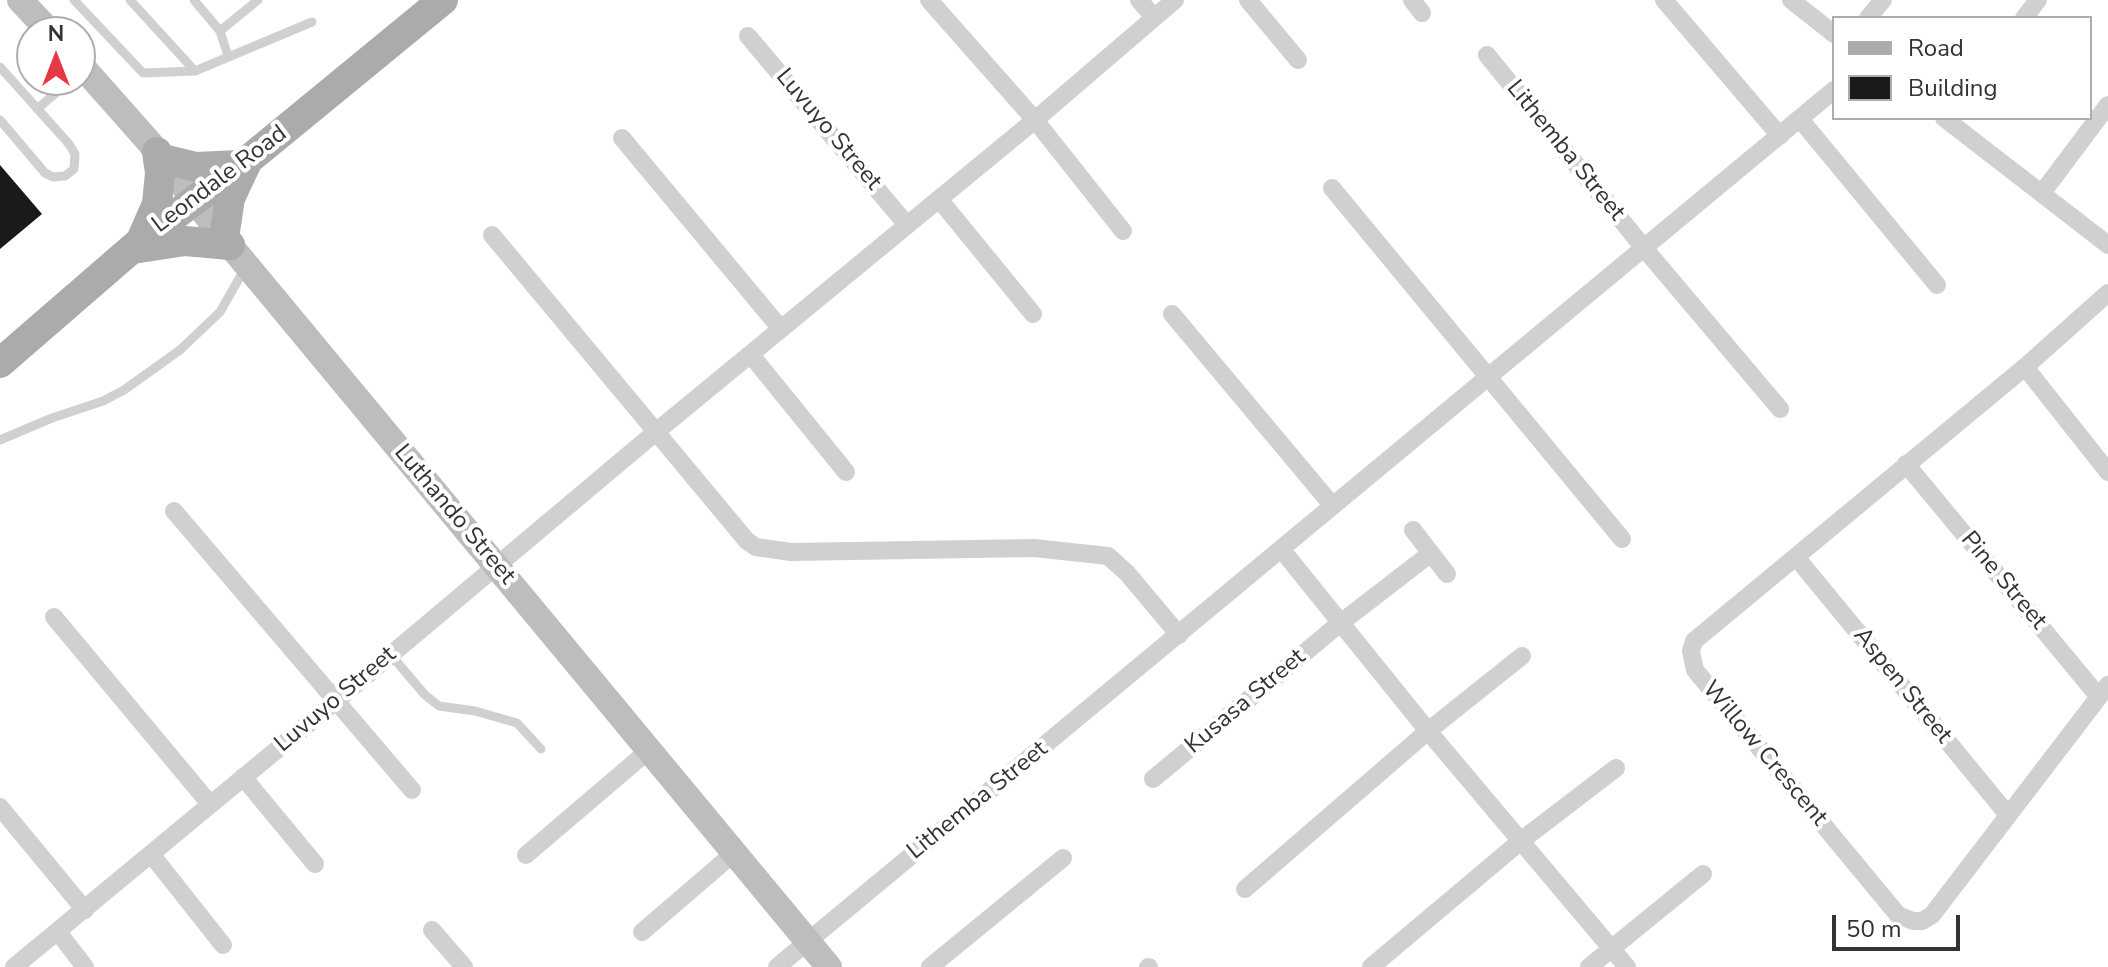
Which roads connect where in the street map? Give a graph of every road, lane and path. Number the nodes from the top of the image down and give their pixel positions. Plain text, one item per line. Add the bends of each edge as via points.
1 (20, 0) edge
2 (74, 0) edge
3 (130, 0) edge
4 (194, 0) edge
5 (258, 0) edge
6 (443, 0) edge
7 (929, 0) edge
8 (1139, 0) edge
9 (1175, 0) edge
10 (1248, 0) edge
11 (1664, 0) edge
12 (1791, 0) edge
13 (1883, 0) edge
14 (2038, 0) edge
15 (35, 16) edge
16 (1870, 16) edge
17 (2026, 16) edge
18 (1154, 17) junction
19 (312, 22) dead end
20 (220, 31) junction
21 (1832, 32) edge
22 (748, 36) dead end
23 (1487, 55) dead end
24 (228, 56) junction
25 (1298, 60) dead end
26 (0, 67) edge
27 (195, 71) junction
28 (96, 89) edge
29 (1832, 92) edge
30 (51, 96) edge
31 (2108, 105) edge
32 (37, 109) junction
33 (1800, 119) junction
34 (0, 120) edge
35 (1035, 120) junction
36 (1948, 120) edge
37 (1780, 136) junction
38 (622, 138) dead end
39 (160, 156) junction
40 (245, 163) junction
41 (1332, 188) dead end
42 (2042, 193) junction
43 (194, 198) junction
44 (939, 199) junction
45 (907, 225) junction
46 (1123, 231) dead end
47 (492, 235) dead end
48 (136, 245) junction
49 (2108, 245) edge
50 (1644, 248) junction
51 (234, 249) junction
52 (1937, 285) dead end
53 (2108, 293) edge
54 (1033, 314) dead end
55 (1172, 314) dead end
56 (781, 329) junction
57 (751, 355) junction
58 (0, 363) edge
59 (2025, 367) junction
60 (1487, 376) junction
61 (1780, 409) dead end
62 (657, 431) junction
63 (0, 440) edge
64 (1906, 464) junction
65 (846, 472) dead end
66 (2108, 472) edge
67 (1332, 505) junction
68 (174, 511) dead end
69 (1413, 530) dead end
70 (1622, 539) dead end
71 (1282, 550) junction
72 (1431, 553) junction
73 (1796, 557) junction
74 (497, 567) junction
75 (1447, 574) dead end
76 (54, 617) dead end
77 (1339, 624) junction
78 (1179, 635) junction
79 (391, 655) junction
80 (1522, 656) dead end
81 (2104, 691) edge
82 (337, 700) junction
83 (1428, 731) junction
84 (541, 749) dead end
85 (649, 750) junction
86 (1616, 768) dead end
87 (243, 777) junction
88 (1153, 779) dead end
89 (412, 790) dead end
90 (210, 804) junction
91 (0, 807) edge
92 (2008, 815) junction
93 (1522, 840) junction
94 (734, 853) junction
95 (151, 854) junction
96 (526, 855) dead end
97 (1063, 858) dead end
98 (315, 864) dead end
99 (1703, 874) dead end
100 (1245, 889) dead end
101 (85, 910) junction
102 (432, 930) dead end
103 (58, 932) junction
104 (642, 932) dead end
105 (807, 942) junction
106 (223, 945) dead end
107 (1612, 948) junction
108 (14, 967) edge
109 (85, 967) edge
110 (464, 967) edge
111 (777, 967) edge
112 (829, 967) edge
113 (930, 967) edge
114 (1371, 967) edge
115 (1589, 967) edge
116 (1627, 967) edge

1 - 15 street
2 - 27 lane via 143,73
3 - 27 lane
4 - 20 lane
5 - 20 lane
6 - 40 main road, Leondale Road
7 - 35 street
8 - 18 street
9 - 18 street, Luvuyo Street
10 - 25 street
11 - 37 street
12 - 21 street
13 - 16 street
14 - 17 street
18 - 35 street, Luvuyo Street
19 - 24 lane
20 - 24 lane
22 - 45 street, Luvuyo Street
23 - 50 street, Lithemba Street
24 - 27 lane
26 - 32 lane
28 - 39 street, Luthando Street
29 - 33 street, Lithemba Street
30 - 32 lane
31 - 42 street
32 - 34 lane via 75,154 74,169 65,176 45,173
33 - 37 street, Lithemba Street
33 - 52 street
35 - 44 street, Luvuyo Street
35 - 46 street
36 - 42 street
37 - 50 street, Lithemba Street
38 - 56 street
39 - 40 main road via 196,167
39 - 43 street, Luthando Street
39 - 48 main road via 157,204
40 - 43 main road, Leondale Road
40 - 51 main road via 230,198
41 - 60 street
42 - 49 street
43 - 48 main road, Leondale Road
43 - 51 street, Luthando Street
44 - 45 street, Luvuyo Street
44 - 54 street
45 - 56 street, Luvuyo Street
47 - 62 street
48 - 51 main road via 185,241
48 - 58 main road, Leondale Road
50 - 60 street, Lithemba Street
50 - 61 street, Lithemba Street
51 - 63 lane via 220,312 180,350 103,401
51 - 74 street, Luthando Street
53 - 59 street, Willow Crescent
55 - 67 street
56 - 57 street, Luvuyo Street
57 - 62 street, Luvuyo Street
57 - 65 street
59 - 64 street, Willow Crescent
59 - 66 street
60 - 67 street, Lithemba Street
60 - 70 street
62 - 74 street, Luvuyo Street
62 - 78 street via 747,541 769,551 1009,547 1108,556
64 - 73 street, Willow Crescent
64 - 81 street, Pine Street
67 - 71 street, Lithemba Street
68 - 82 street
69 - 72 street
71 - 77 street
71 - 78 street, Lithemba Street
72 - 75 street
72 - 77 street, Kusasa Street
73 - 92 street, Aspen Street
73 - 92 street, Willow Crescent via 1694,641 1691,662 1705,683 1905,919 1922,921 1932,915
74 - 79 street, Luvuyo Street
74 - 85 street, Luthando Street
76 - 90 street
77 - 83 street
77 - 88 street, Kusasa Street
78 - 105 street, Lithemba Street
79 - 82 street, Luvuyo Street
79 - 84 lane via 439,706 517,723
80 - 83 street
81 - 92 street, Willow Crescent
82 - 87 street, Luvuyo Street
82 - 89 street
83 - 93 street
83 - 100 street
85 - 94 street, Luthando Street
85 - 96 street
86 - 93 street
87 - 90 street, Luvuyo Street
87 - 98 street
90 - 95 street, Luvuyo Street
91 - 101 street
93 - 107 street
93 - 114 street
94 - 104 street
94 - 105 street, Luthando Street
95 - 101 street, Luvuyo Street
95 - 106 street
97 - 113 street
99 - 107 street
101 - 103 street, Luvuyo Street
102 - 110 street
103 - 108 street, Luvuyo Street
103 - 109 street
105 - 111 street, Lithemba Street
105 - 112 street, Luthando Street
107 - 115 street
107 - 116 street

